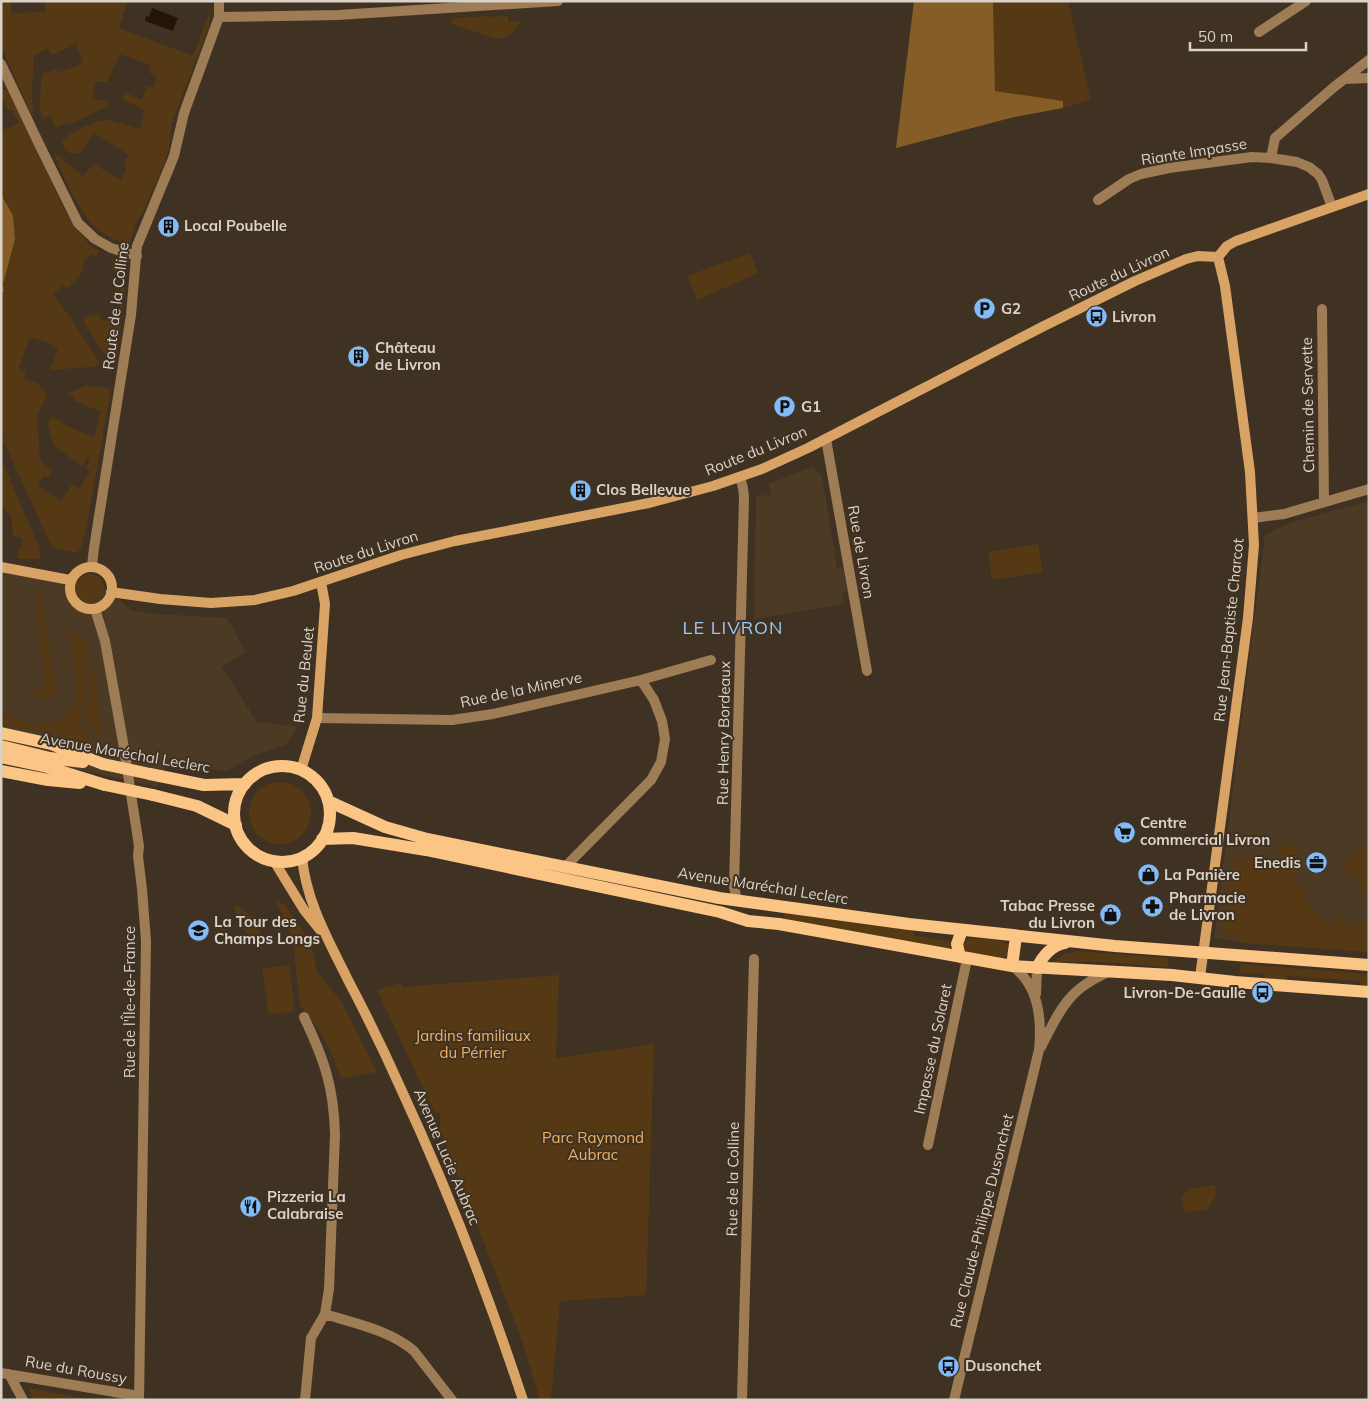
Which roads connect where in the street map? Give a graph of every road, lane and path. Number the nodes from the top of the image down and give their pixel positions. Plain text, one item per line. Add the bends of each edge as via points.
1 (219, 1) edge
2 (558, 1) edge
3 (1306, 1) edge
4 (219, 17) junction
5 (1259, 32) dead end
6 (1369, 60) edge
7 (1, 64) edge
8 (1369, 78) edge
9 (1345, 79) junction
10 (1271, 158) junction
11 (1369, 194) edge
12 (1098, 200) dead end
13 (1332, 207) junction
14 (136, 256) junction
15 (1218, 257) junction
16 (1322, 309) dead end
17 (826, 439) junction
18 (740, 477) junction
19 (1369, 489) edge
20 (1324, 502) junction
21 (1253, 518) junction
22 (92, 566) junction
23 (1, 567) edge
24 (70, 580) junction
25 (321, 582) junction
26 (111, 592) junction
27 (94, 609) junction
28 (711, 660) dead end
29 (867, 671) dead end
30 (641, 680) junction
31 (317, 718) junction
32 (1, 733) edge
33 (1, 746) edge
34 (1, 757) edge
35 (103, 764) junction
36 (1, 770) edge
37 (302, 770) junction
38 (245, 784) junction
39 (105, 785) junction
40 (328, 801) junction
41 (236, 825) junction
42 (322, 839) junction
43 (302, 857) junction
44 (274, 861) junction
45 (565, 867) junction
46 (737, 900) junction
47 (962, 930) junction
48 (324, 934) junction
49 (1016, 936) junction
50 (1070, 942) junction
51 (1203, 952) junction
52 (754, 958) dead end
53 (963, 958) junction
54 (1369, 965) edge
55 (1012, 966) junction
56 (1037, 968) junction
57 (1110, 971) junction
58 (1200, 977) junction
59 (1369, 992) edge
60 (1036, 1000) junction
61 (304, 1017) dead end
62 (1039, 1050) junction
63 (928, 1145) dead end
64 (325, 1314) junction
65 (5, 1374) edge
66 (139, 1398) edge
67 (23, 1400) edge
68 (305, 1400) edge
69 (452, 1400) edge
70 (523, 1400) edge
71 (742, 1400) edge
72 (954, 1400) edge

1 - 4 street, Route de la Colline
2 - 4 street via 338,16
3 - 5 street
4 - 14 street, Route de la Colline via 184,112 174,156 144,226
6 - 9 street
7 - 14 street via 83,229 111,248
8 - 9 street
9 - 10 street via 1275,138
10 - 12 street, Riante Impasse via 1252,156 1141,174
10 - 13 street, Riante Impasse via 1297,162 1314,170 1322,180
11 - 13 street
13 - 15 street via 1236,241
14 - 22 street, Route de la Colline via 132,315
15 - 17 street, Route du Livron via 1186,259 1135,282
15 - 21 street, Rue Jean-Baptiste Charcot via 1242,411
16 - 20 street, Chemin de Servette
17 - 18 street, Route du Livron
17 - 29 street, Rue de Livron
18 - 25 street, Route du Livron via 649,503 455,541
18 - 46 street, Rue Henry Bordeaux via 744,497 734,887
19 - 20 street
20 - 21 street via 1284,514
21 - 51 street, Rue Jean-Baptiste Charcot via 1248,618
22 - 24 street via 81,568
22 - 26 street via 108,576
23 - 24 street
24 - 27 street via 69,591 74,601 83,608
25 - 26 street, Route du Livron via 283,594 232,603 173,601
25 - 31 street, Rue du Beulet via 325,604
26 - 27 street via 105,604
27 - 66 street, Rue de l'Île-de-France via 105,641 123,742 139,846 146,941
28 - 30 street, Rue de la Minerve
30 - 31 street, Rue de la Minerve via 493,714 452,720
30 - 45 street via 662,721 666,738 661,762 651,780
31 - 37 street, Rue du Beulet
32 - 35 main road via 51,744
33 - 35 main road, Avenue Maréchal Leclerc via 50,758
34 - 39 main road, Avenue Maréchal Leclerc
35 - 38 main road, Avenue Maréchal Leclerc, bridge via 204,785
36 - 39 main road via 48,780
37 - 38 main road via 271,767 256,773
37 - 40 main road via 318,782
38 - 41 main road via 236,803
39 - 41 main road, Avenue Maréchal Leclerc, bridge via 196,806
40 - 42 main road via 328,823
40 - 45 main road, Avenue Maréchal Leclerc via 401,832
41 - 44 main road via 241,839 251,850
42 - 43 main road
42 - 53 main road, Avenue Maréchal Leclerc via 353,838 426,850 720,912 748,921
43 - 44 main road
43 - 48 street, Avenue Lucie Aubrac via 307,889
44 - 48 street, Avenue Lucie Aubrac via 304,910
45 - 46 main road, Avenue Maréchal Leclerc
46 - 47 main road, Avenue Maréchal Leclerc
47 - 49 main road, Avenue Maréchal Leclerc
47 - 53 main road via 957,944
48 - 70 street, Avenue Lucie Aubrac via 386,1056 438,1172
49 - 50 main road, Avenue Maréchal Leclerc
49 - 55 main road
50 - 51 main road, Avenue Maréchal Leclerc
50 - 56 main road via 1050,950
51 - 54 main road, Avenue Maréchal Leclerc
51 - 58 street, Rue Jean-Baptiste Charcot
52 - 71 street, Rue de la Colline
53 - 55 main road, Avenue Maréchal Leclerc
53 - 63 street, Impasse du Solaret
55 - 56 main road, Avenue Maréchal Leclerc
55 - 60 street, Rue Claude-Philippe Dusonchet via 1025,978
56 - 57 main road, Avenue Maréchal Leclerc
56 - 60 street, Rue Claude-Philippe Dusonchet
57 - 58 main road, Avenue Maréchal Leclerc
57 - 62 street, Rue Claude-Philippe Dusonchet via 1071,996
58 - 59 main road, Avenue Maréchal Leclerc
60 - 62 street, Rue Claude-Philippe Dusonchet via 1040,1021
61 - 64 street via 329,1077 335,1111 333,1223
62 - 72 street, Rue Claude-Philippe Dusonchet
64 - 68 street via 311,1338
64 - 69 street via 394,1336 406,1344
65 - 66 street, Rue du Roussy
65 - 67 street, Rue du Roussy

